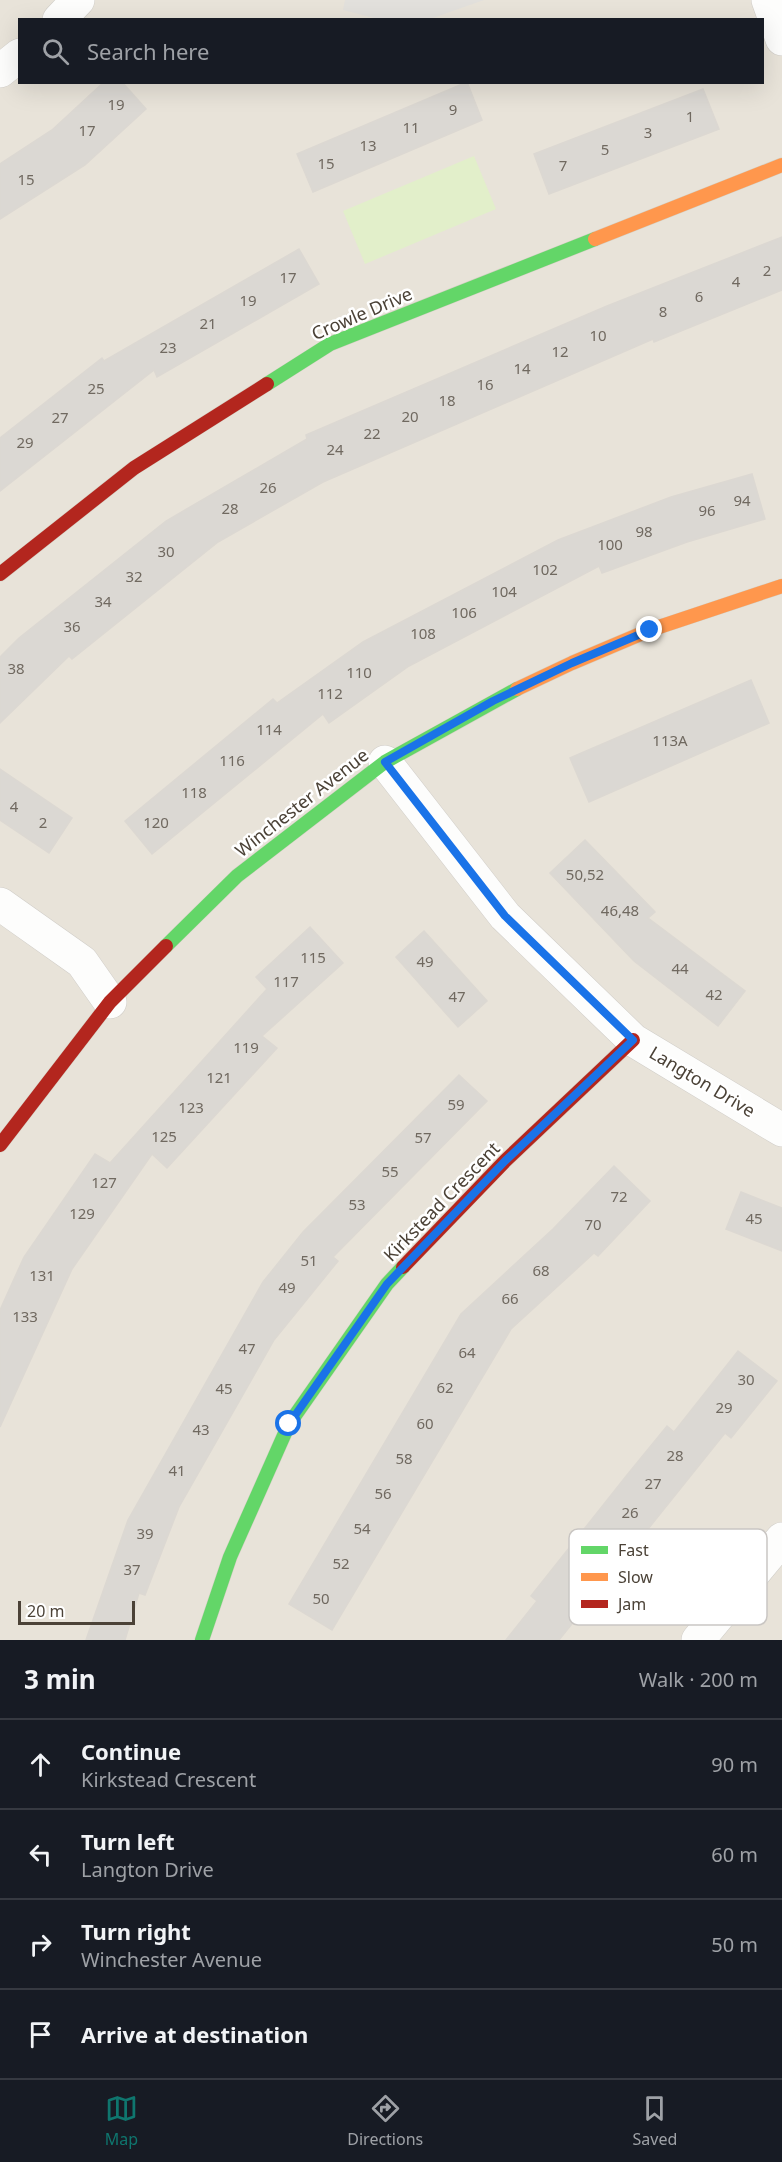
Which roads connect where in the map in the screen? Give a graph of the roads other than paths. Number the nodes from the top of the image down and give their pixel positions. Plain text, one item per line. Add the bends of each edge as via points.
1 (78, 0) edge
2 (768, 0) edge
3 (61, 18) edge
4 (782, 39) edge
5 (18, 57) edge
6 (0, 71) edge
7 (782, 165) edge
8 (0, 574) edge
9 (782, 586) edge
10 (385, 762) junction
11 (0, 904) edge
12 (110, 1002) junction
13 (633, 1040) junction
14 (782, 1130) edge
15 (0, 1145) edge
16 (782, 1539) edge
17 (767, 1557) edge
18 (710, 1625) edge
19 (202, 1640) edge
20 (698, 1640) edge

1 - 3 street
2 - 4 street
5 - 6 street
7 - 8 street, Crowle Drive via 330,344 134,468
9 - 10 street, Winchester Avenue via 650,630 572,663 493,701
10 - 12 street, Winchester Avenue via 237,876
10 - 13 street, Langton Drive via 505,916
11 - 12 street via 82,962
12 - 15 street, Winchester Avenue
13 - 14 street, Langton Drive
13 - 19 street, Kirkstead Crescent via 505,1161 387,1284 289,1424 230,1557
16 - 17 street
18 - 20 street

